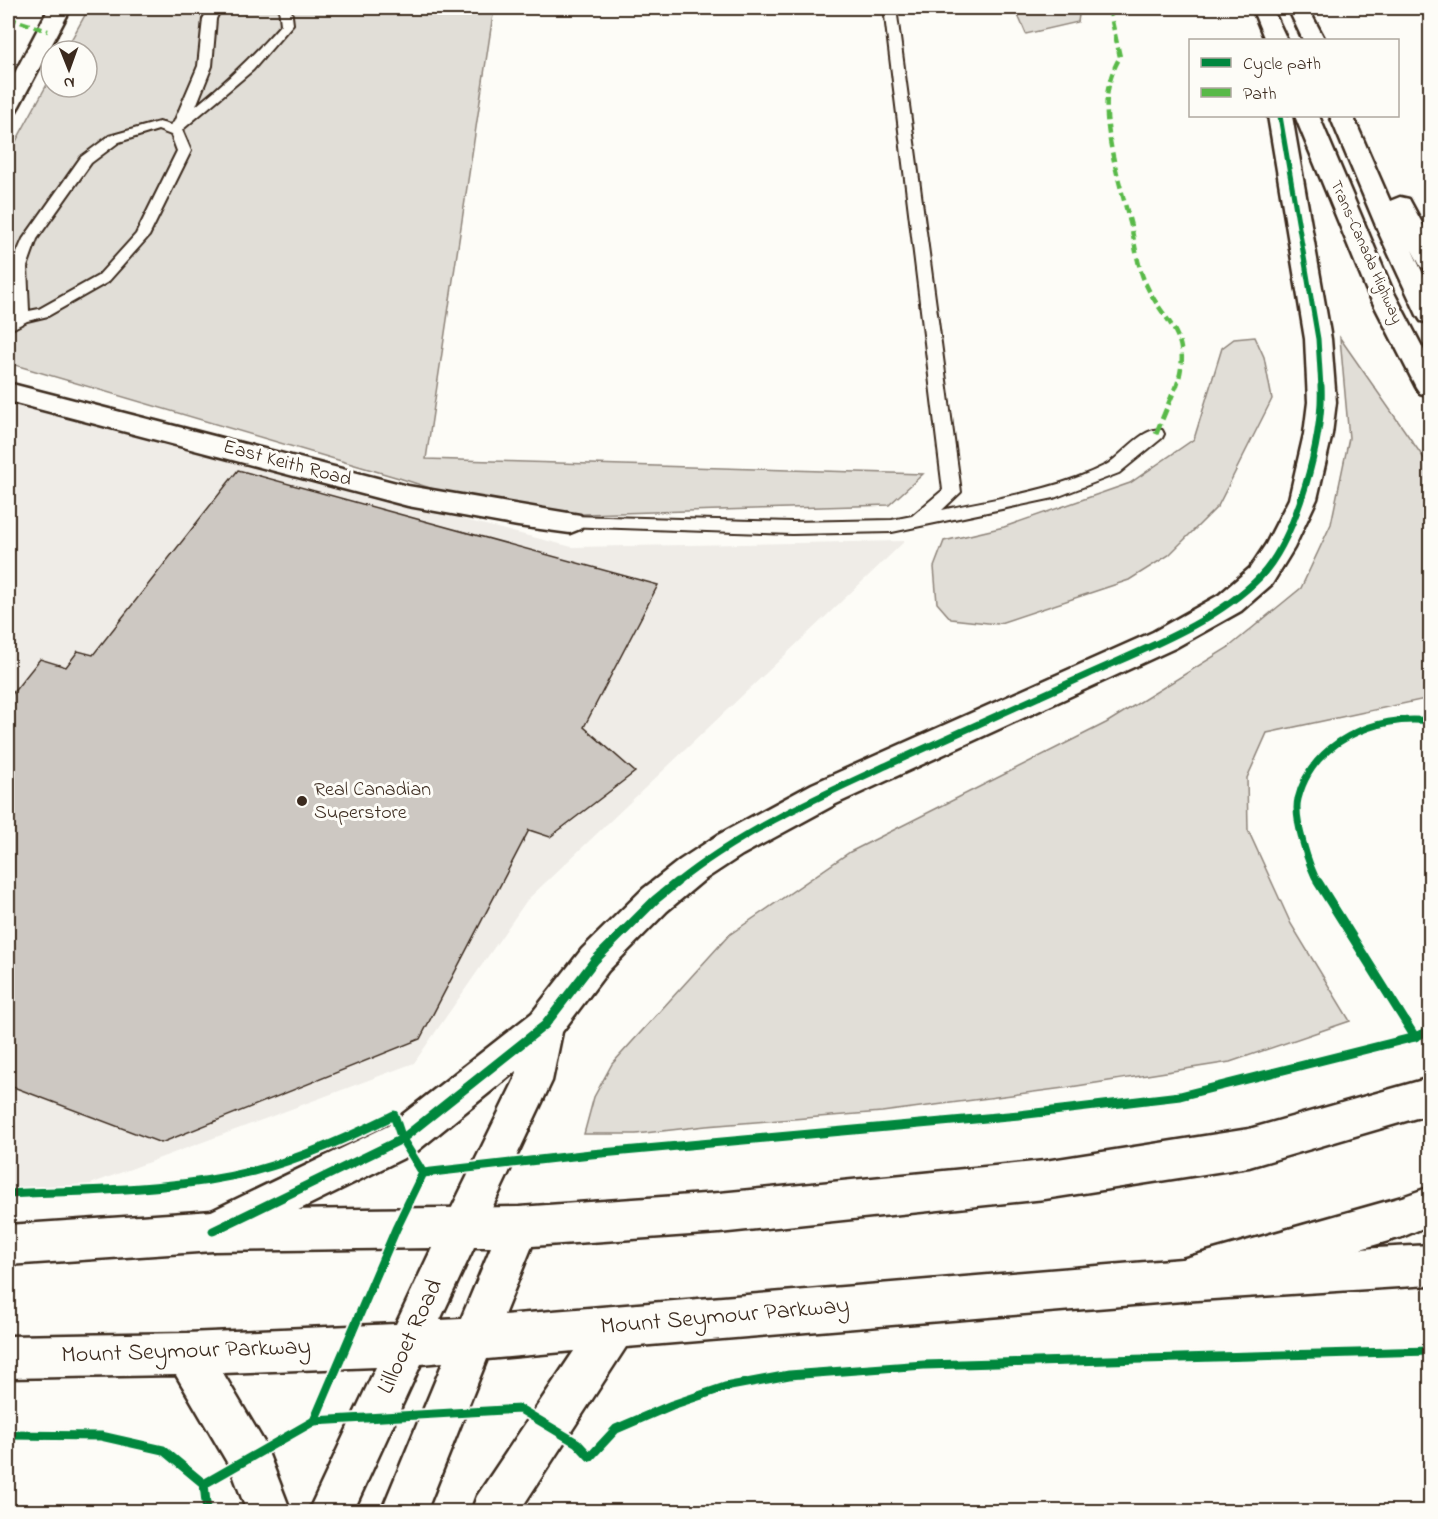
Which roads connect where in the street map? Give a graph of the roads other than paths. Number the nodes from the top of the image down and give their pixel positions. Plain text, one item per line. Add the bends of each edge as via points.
1 (60, 8) edge
2 (215, 8) edge
3 (285, 8) edge
4 (890, 8) edge
5 (1262, 8) edge
6 (1297, 8) edge
7 (1268, 39) edge
8 (1276, 39) edge
9 (1312, 39) edge
10 (8, 106) edge
11 (1280, 117) edge
12 (1307, 117) edge
13 (1342, 117) edge
14 (1355, 117) edge
15 (173, 130) junction
16 (1431, 261) edge
17 (1431, 315) edge
18 (22, 317) junction
19 (8, 326) edge
20 (1431, 387) edge
21 (8, 392) edge
22 (1156, 434) dead end
23 (917, 521) junction
24 (570, 522) joint
25 (546, 1025) junction
26 (1431, 1096) edge
27 (1431, 1206) edge
28 (519, 1227) junction
29 (462, 1228) junction
30 (213, 1231) junction
31 (8, 1245) edge
32 (1431, 1265) edge
33 (1182, 1280) junction
34 (615, 1326) junction
35 (472, 1340) junction
36 (409, 1344) junction
37 (187, 1354) junction
38 (8, 1357) edge
39 (269, 1512) edge
40 (330, 1512) edge
41 (403, 1512) edge
42 (493, 1512) edge

1 - 10 main road
2 - 15 lane via 208,19 206,64 185,113
3 - 15 lane via 287,24 276,39
4 - 23 lane via 952,492
5 - 7 main road
5 - 8 main road
6 - 9 main road
11 - 25 main road via 1318,339 1322,402 1303,499 1261,576 1230,603 1164,640 914,752 730,845 655,900 595,960
12 - 20 main road, Trans-Canada Highway via 1380,289
13 - 17 main road, Trans-Canada Highway via 1391,233
14 - 16 main road
15 - 18 lane via 184,151 142,236 103,279 44,313
15 - 18 lane via 159,126 114,139 86,160 30,239 20,267
18 - 19 lane
21 - 24 main road, East Keith Road via 408,496
22 - 23 lane via 1113,469 1048,494
23 - 24 lane via 892,526 792,528
25 - 29 main road, Lillooet Road via 533,1081
25 - 30 main road via 402,1140
26 - 28 main road via 1249,1148 1045,1180 719,1213
27 - 33 main road, Mount Seymour Parkway
28 - 29 main road
28 - 35 main road
29 - 30 main road
29 - 36 main road, Lillooet Road
30 - 31 main road
32 - 33 main road
33 - 34 main road, Mount Seymour Parkway
34 - 35 main road, Mount Seymour Parkway
34 - 42 main road
35 - 36 main road, Mount Seymour Parkway
35 - 41 main road
36 - 37 main road, Mount Seymour Parkway
36 - 40 main road, Lillooet Road
37 - 38 main road, Mount Seymour Parkway
37 - 39 main road via 249,1457

